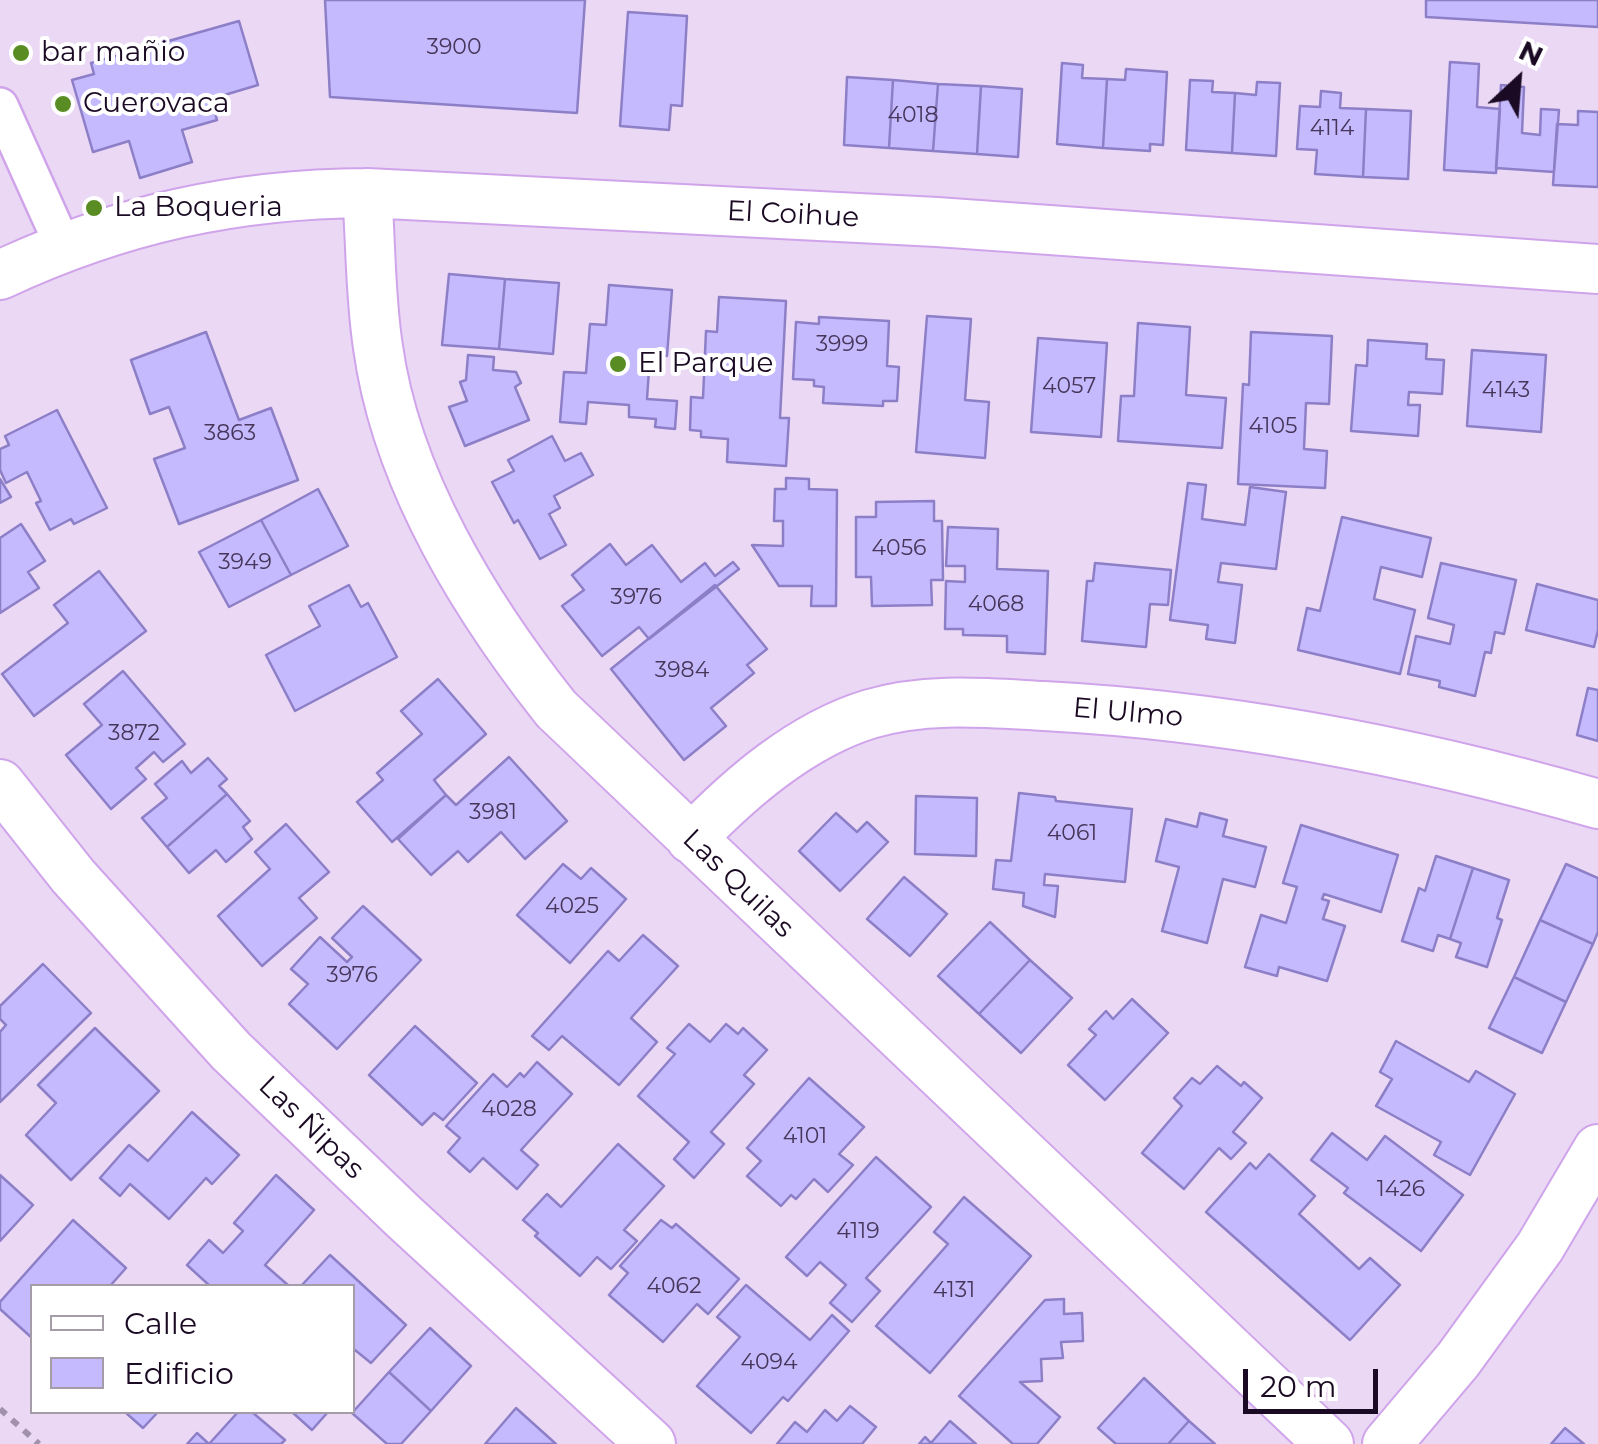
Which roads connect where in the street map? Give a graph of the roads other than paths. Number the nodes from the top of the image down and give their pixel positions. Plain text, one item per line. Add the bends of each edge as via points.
1 (0, 106) edge
2 (366, 193) junction
3 (63, 246) junction
4 (1598, 268) edge
5 (0, 275) edge
6 (0, 784) edge
7 (1598, 804) edge
8 (691, 839) junction
9 (1598, 1148) edge
10 (651, 1444) edge
11 (1329, 1444) edge
12 (1387, 1444) edge

1 - 3 street
2 - 3 street, El Coihue via 251,199
2 - 4 street, El Coihue via 937,222
2 - 8 street, Las Quilas via 378,348 403,448 428,504 514,656 556,709
3 - 5 street, El Coihue
6 - 10 street, Las Ñipas via 231,1051
7 - 8 street, El Ulmo via 1393,752 1146,712 927,702 869,714 816,738 751,782
8 - 11 street, Las Quilas
9 - 12 street via 1540,1247

